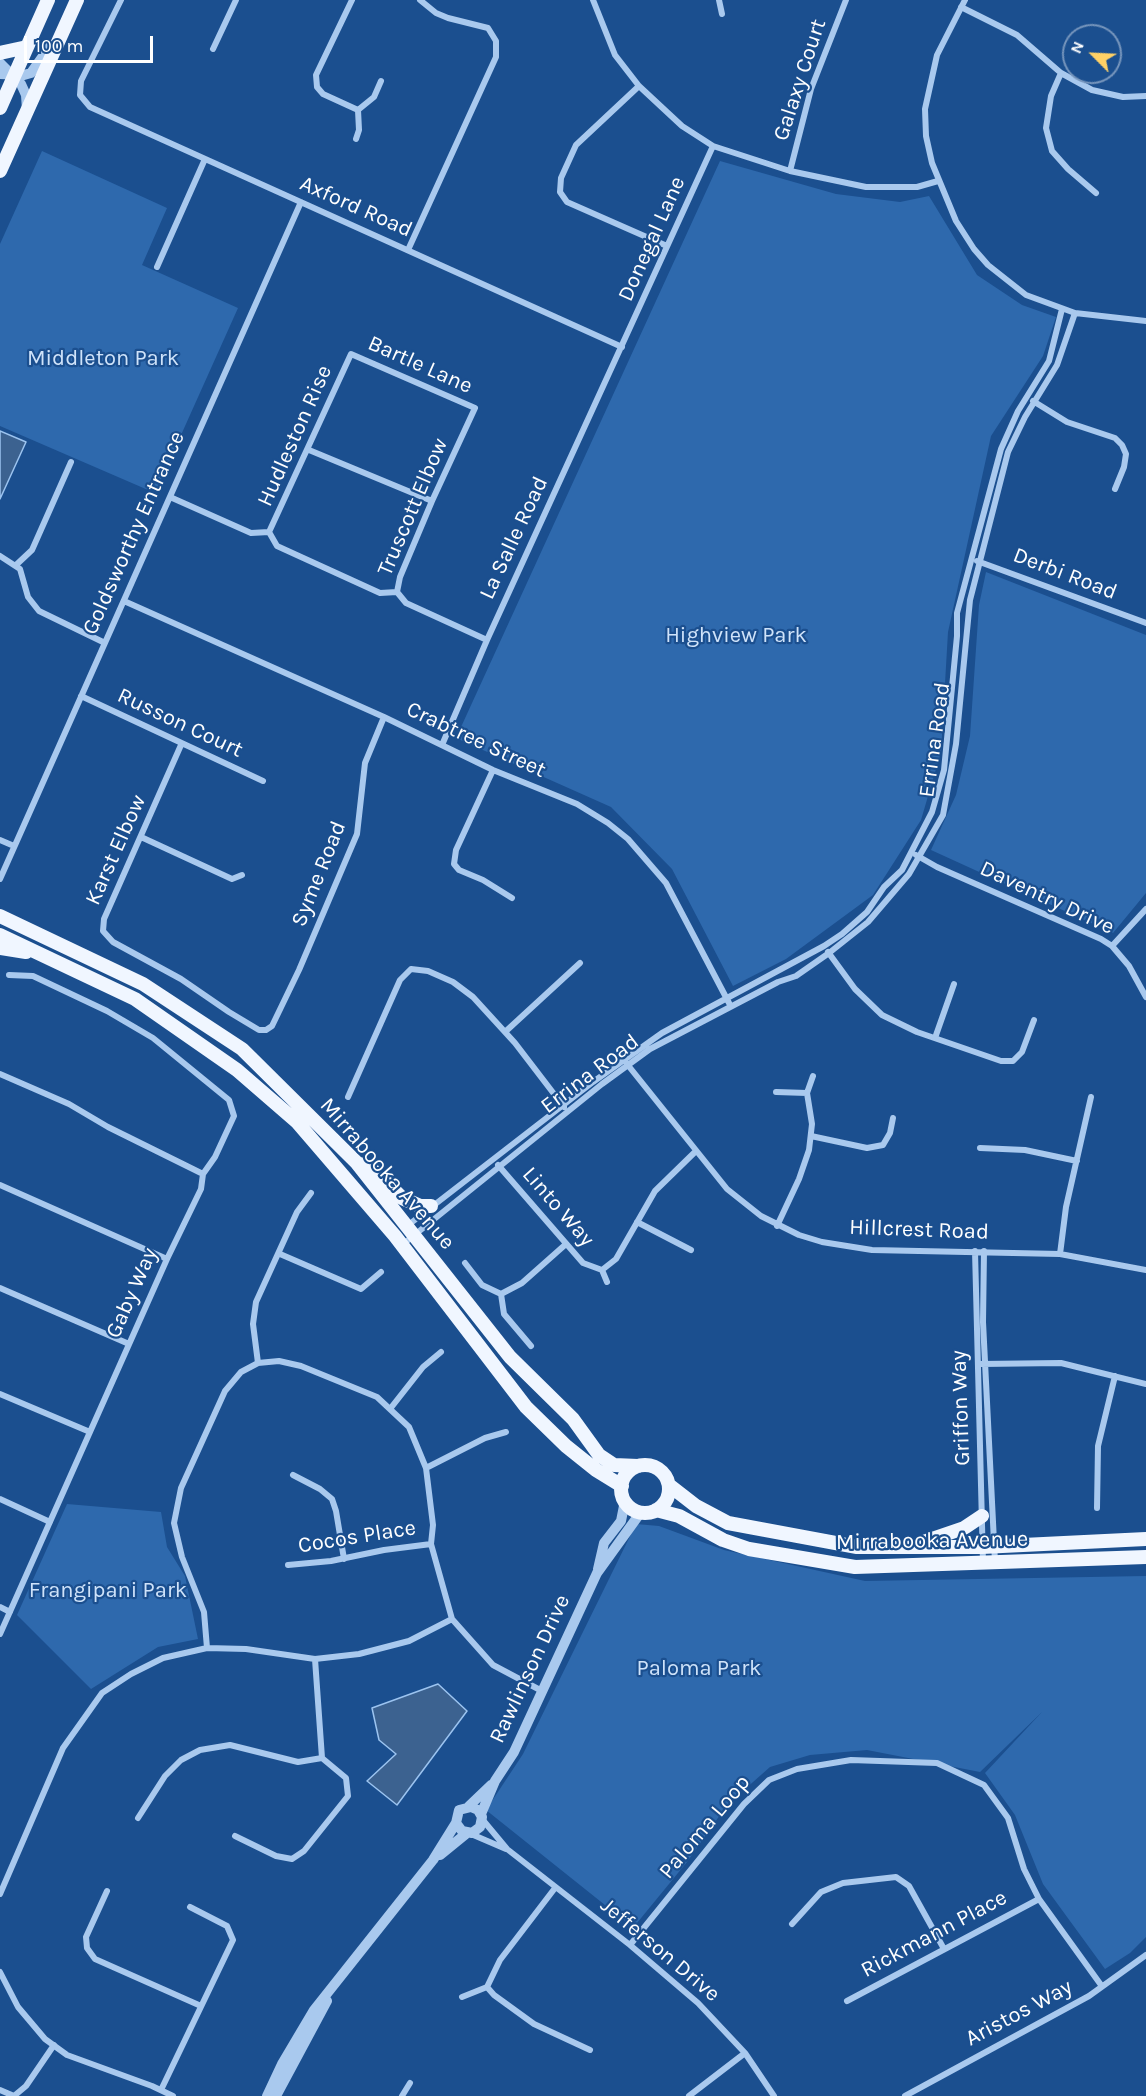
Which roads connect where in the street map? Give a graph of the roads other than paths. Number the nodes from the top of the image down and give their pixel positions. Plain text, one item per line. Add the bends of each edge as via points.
1 (48, 0) edge
2 (77, 0) edge
3 (122, 0) edge
4 (236, 0) edge
5 (352, 0) edge
6 (420, 0) edge
7 (592, 0) edge
8 (719, 0) edge
9 (846, 0) edge
10 (963, 3) edge
11 (722, 14) dead end
12 (27, 47) junction
13 (213, 49) dead end
14 (0, 53) edge
15 (0, 63) edge
16 (1061, 73) junction
17 (7, 75) edge
18 (381, 81) dead end
19 (639, 86) junction
20 (1146, 96) edge
21 (0, 108) edge
22 (358, 110) junction
23 (27, 111) junction
24 (356, 139) dead end
25 (713, 146) junction
26 (205, 159) junction
27 (0, 171) edge
28 (790, 171) junction
29 (938, 181) junction
30 (1096, 193) dead end
31 (301, 202) junction
32 (668, 246) junction
33 (408, 250) junction
34 (157, 267) dead end
35 (1062, 309) junction
36 (1075, 313) junction
37 (1146, 321) edge
38 (622, 347) junction
39 (351, 354) joint
40 (1027, 398) junction
41 (1034, 402) junction
42 (475, 408) joint
43 (309, 450) junction
44 (71, 462) dead end
45 (1114, 489) dead end
46 (170, 497) junction
47 (432, 501) junction
48 (269, 532) junction
49 (0, 556) edge
50 (971, 559) junction
51 (979, 561) junction
52 (16, 565) junction
53 (397, 592) junction
54 (124, 601) junction
55 (1146, 623) edge
56 (487, 640) junction
57 (105, 642) junction
58 (81, 696) junction
59 (384, 717) junction
60 (181, 745) junction
61 (442, 745) junction
62 (493, 770) junction
63 (263, 782) dead end
64 (141, 837) junction
65 (0, 840) edge
66 (14, 846) junction
67 (915, 855) junction
68 (242, 875) dead end
69 (0, 879) edge
70 (512, 898) dead end
71 (1146, 909) edge
72 (0, 916) edge
73 (0, 935) edge
74 (824, 946) junction
75 (1112, 946) junction
76 (0, 948) edge
77 (829, 953) junction
78 (49, 956) junction
79 (580, 963) dead end
80 (9, 975) dead end
81 (954, 984) dead end
82 (1146, 997) edge
83 (729, 1003) junction
84 (1034, 1020) dead end
85 (260, 1030) joint
86 (505, 1032) junction
87 (935, 1038) junction
88 (624, 1059) junction
89 (628, 1066) junction
90 (0, 1074) edge
91 (813, 1076) dead end
92 (776, 1092) dead end
93 (807, 1093) junction
94 (348, 1097) dead end
95 (1091, 1097) dead end
96 (563, 1106) junction
97 (568, 1112) junction
98 (893, 1118) dead end
99 (811, 1136) junction
100 (980, 1148) dead end
101 (696, 1151) junction
102 (494, 1160) junction
103 (1077, 1161) junction
104 (356, 1162) junction
105 (499, 1166) junction
106 (202, 1173) junction
107 (0, 1185) edge
108 (311, 1192) dead end
109 (431, 1206) junction
110 (637, 1222) junction
111 (777, 1226) junction
112 (411, 1230) junction
113 (398, 1241) junction
114 (566, 1244) junction
115 (691, 1250) dead end
116 (975, 1251) junction
117 (984, 1251) junction
118 (280, 1254) junction
119 (1060, 1254) junction
120 (167, 1259) junction
121 (465, 1263) dead end
122 (602, 1270) junction
123 (1146, 1270) edge
124 (381, 1272) dead end
125 (607, 1282) dead end
126 (0, 1288) edge
127 (501, 1294) junction
128 (129, 1344) junction
129 (531, 1346) dead end
130 (441, 1352) dead end
131 (258, 1363) junction
132 (981, 1364) junction
133 (1115, 1376) junction
134 (1146, 1384) edge
135 (0, 1394) edge
136 (390, 1409) junction
137 (90, 1432) junction
138 (506, 1432) dead end
139 (638, 1466) junction
140 (426, 1468) junction
141 (293, 1475) dead end
142 (622, 1485) junction
143 (669, 1485) junction
144 (0, 1499) edge
145 (624, 1500) junction
146 (1097, 1508) dead end
147 (656, 1510) junction
148 (641, 1512) junction
149 (982, 1516) junction
150 (50, 1522) junction
151 (1146, 1539) edge
152 (431, 1544) junction
153 (901, 1547) junction
154 (988, 1547) junction
155 (1146, 1557) edge
156 (344, 1559) junction
157 (989, 1563) junction
158 (288, 1565) dead end
159 (597, 1573) junction
160 (0, 1607) edge
161 (10, 1612) junction
162 (452, 1619) junction
163 (0, 1634) edge
164 (207, 1648) junction
165 (315, 1659) junction
166 (542, 1691) junction
167 (322, 1758) junction
168 (495, 1781) junction
169 (469, 1806) junction
170 (482, 1817) junction
171 (138, 1818) dead end
172 (456, 1822) junction
173 (468, 1833) junction
174 (235, 1836) dead end
175 (507, 1849) junction
176 (433, 1860) junction
177 (555, 1888) junction
178 (106, 1891) dead end
179 (0, 1894) edge
180 (1039, 1899) junction
181 (190, 1907) dead end
182 (792, 1924) dead end
183 (630, 1945) junction
184 (944, 1949) junction
185 (1146, 1955) edge
186 (0, 1972) edge
187 (1101, 1985) junction
188 (488, 1987) junction
189 (331, 1992) junction
190 (462, 1997) dead end
191 (847, 2001) dead end
192 (201, 2006) junction
193 (54, 2045) junction
194 (590, 2050) dead end
195 (745, 2053) junction
196 (410, 2083) dead end
197 (0, 2090) edge
198 (161, 2090) junction
199 (172, 2096) edge
200 (267, 2096) edge
201 (276, 2096) edge
202 (402, 2096) edge
203 (689, 2096) edge
204 (774, 2096) edge
205 (905, 2096) edge

1 - 12 main road
2 - 17 street via 36,69 28,75
2 - 23 main road
3 - 26 street, Axford Road via 81,81 80,95 90,107
4 - 13 street
5 - 22 street via 316,75 317,87 323,94
6 - 33 street via 448,18 488,28 496,41 496,57
7 - 19 street via 615,55
8 - 11 street
9 - 28 street, Galaxy Court via 812,89
10 - 16 street via 1017,34
10 - 29 street via 937,55 925,110 926,136
12 - 14 main road
12 - 17 main road
15 - 17 street
16 - 20 street via 1092,90 1123,97
16 - 30 street via 1051,96 1046,128 1052,151
17 - 21 main road
17 - 23 street via 25,91
18 - 22 street via 374,97
19 - 25 street via 682,126
19 - 32 street via 576,145 561,178 560,192 567,202
22 - 24 street
23 - 27 main road
25 - 28 street
25 - 32 street, Donegal Lane
26 - 31 street, Axford Road
26 - 34 street
28 - 29 street via 891,189
29 - 35 street via 956,221 988,265 1026,294
31 - 33 street, Axford Road
31 - 46 street, Goldsworthy Entrance
32 - 38 street, Donegal Lane
33 - 38 street, Axford Road
35 - 36 street
35 - 40 street, Errina Road via 1049,361
36 - 37 street
36 - 41 street, Errina Road via 1057,365
38 - 56 street, La Salle Road
39 - 42 street, Bartle Lane
39 - 43 street, Hudleston Rise
40 - 41 street
40 - 50 street, Errina Road via 1001,449
41 - 45 street via 1067,422 1115,438 1122,445 1126,454 1124,467
41 - 51 street, Errina Road via 1008,452
42 - 47 street, Truscott Elbow
43 - 47 street
43 - 48 street, Hudleston Rise
44 - 52 street via 32,550
46 - 48 street, Hudleston Rise via 251,533
46 - 54 street, Goldsworthy Entrance
47 - 53 street, Truscott Elbow
48 - 53 street via 277,546 380,593
49 - 52 street
50 - 51 street, Derbi Road
50 - 67 street, Errina Road via 956,621 944,770
51 - 55 street, Derbi Road
51 - 67 street, Errina Road via 965,635 956,744 943,815
52 - 57 street via 30,600 39,611
53 - 56 street, Truscott Elbow via 406,603
54 - 57 street, Goldsworthy Entrance
54 - 59 street, Crabtree Street
56 - 61 street, La Salle Road
57 - 58 street, Goldsworthy Entrance
58 - 60 street, Russon Court
58 - 66 street, Goldsworthy Entrance
59 - 61 street, Crabtree Street
59 - 85 street, Syme Road via 365,763 357,834 272,1026
60 - 63 street, Russon Court
60 - 64 street, Karst Elbow
61 - 62 street, Crabtree Street
62 - 70 street via 456,850 454,864
62 - 83 street, Crabtree Street via 577,804 628,839 666,883
64 - 68 street via 232,879
64 - 85 street, Karst Elbow via 104,920 103,931 113,942 181,979
65 - 66 street
66 - 69 street, Goldsworthy Entrance
67 - 74 street, Errina Road via 884,887 867,912
67 - 75 street, Daventry Drive
67 - 77 street, Errina Road via 892,897
71 - 75 street
72 - 104 main road, Mirrabooka Avenue via 143,984 242,1049
73 - 78 main road, Mirrabooka Avenue
74 - 77 street
74 - 83 street, Errina Road
75 - 82 street, Daventry Drive via 1130,966
76 - 78 main road
77 - 83 street, Errina Road via 796,976
77 - 87 street via 855,989 882,1015
78 - 113 main road, Mirrabooka Avenue via 135,999 237,1070 297,1122
79 - 86 street
80 - 106 street via 33,976 107,1011 153,1038 229,1100 234,1116 215,1157
81 - 87 street
83 - 88 street, Errina Road via 662,1033
83 - 89 street, Errina Road
84 - 87 street via 1022,1052 1013,1061 1001,1061
86 - 94 street via 463,989 428,971 411,969 400,980
86 - 96 street
88 - 89 street, Hillcrest Road
88 - 96 street, Errina Road
89 - 97 street, Errina Road
89 - 101 street, Hillcrest Road
90 - 106 street via 69,1104
91 - 93 street
92 - 93 street
93 - 99 street
95 - 103 street
96 - 97 street
96 - 102 street, Errina Road
97 - 105 street, Errina Road
98 - 99 street via 883,1145 867,1148
99 - 111 street via 799,1179
100 - 103 street via 1025,1150
101 - 110 street, Linto Way via 655,1191
101 - 111 street, Hillcrest Road via 727,1189
102 - 105 street, Linto Way
102 - 109 street, Errina Road
103 - 119 street via 1063,1220
104 - 109 main road via 377,1173 402,1198
104 - 112 main road, Mirrabooka Avenue
105 - 112 street, Errina Road
105 - 114 street, Linto Way
106 - 120 street, Gaby Way via 201,1189
107 - 120 street
108 - 118 street via 297,1212
109 - 112 street, Errina Road
110 - 115 street
110 - 122 street, Linto Way via 616,1259
111 - 116 street, Hillcrest Road via 822,1242 872,1250
112 - 113 street, Errina Road
112 - 113 street, Errina Road
112 - 139 main road, Mirrabooka Avenue via 510,1357 573,1419 599,1455 614,1465
113 - 142 main road, Mirrabooka Avenue via 526,1407 566,1446
114 - 122 street, Linto Way via 583,1263
114 - 127 street via 522,1283
116 - 117 street, Hillcrest Road
116 - 132 street, Griffon Way
117 - 119 street, Hillcrest Road
117 - 132 street, Griffon Way
118 - 124 street via 362,1289
118 - 131 street via 256,1302 253,1324
119 - 123 street, Hillcrest Road
120 - 128 street, Gaby Way
121 - 127 street via 482,1285
122 - 125 street, Linto Way
126 - 128 street
127 - 129 street via 504,1314
128 - 137 street, Gaby Way
130 - 136 street via 423,1367
131 - 136 street via 279,1361 301,1366 377,1397
131 - 164 street via 241,1372 225,1391 181,1488 176,1509 178,1544 204,1612
132 - 133 street via 1061,1363
132 - 149 street, Griffon Way
132 - 154 street, Griffon Way
133 - 134 street
133 - 146 street via 1098,1446
135 - 137 street
136 - 140 street via 409,1426
137 - 150 street, Gaby Way
138 - 140 street via 485,1438
139 - 142 main road via 627,1474
139 - 143 main road, Mirrabooka Avenue via 659,1469
140 - 152 street via 433,1525
141 - 156 street via 332,1499
142 - 145 main road
143 - 147 main road via 667,1499
143 - 153 main road, Mirrabooka Avenue via 696,1506 728,1523 857,1547
144 - 150 street
145 - 148 main road
145 - 159 street, Rawlinson Drive via 621,1521 604,1543
147 - 148 main road, Mirrabooka Avenue
147 - 157 main road, Mirrabooka Avenue via 679,1516 749,1549 821,1563 855,1567
148 - 159 street, Rawlinson Drive
149 - 153 main road via 941,1537
149 - 154 street, Griffon Way
150 - 161 street, Gaby Way
151 - 154 main road, Mirrabooka Avenue
152 - 156 street, Cocos Place
152 - 162 street
153 - 154 main road, Mirrabooka Avenue
154 - 157 street, Griffon Way
154 - 157 street, Griffon Way
155 - 157 main road, Mirrabooka Avenue
156 - 158 street, Cocos Place
159 - 166 street, Rawlinson Drive
160 - 161 street
161 - 163 street, Gaby Way
162 - 165 street via 409,1641 359,1654
162 - 166 street via 494,1665
164 - 165 street
164 - 179 street via 163,1658 102,1693 63,1748
165 - 167 street
166 - 168 street, Rawlinson Drive via 514,1752
167 - 171 street via 298,1762 230,1745 200,1750 181,1760 165,1776
167 - 174 street via 346,1778 348,1796 304,1851 286,1859
168 - 169 street, Rawlinson Drive
168 - 170 street, Rawlinson Drive
169 - 170 street
169 - 172 street, Rawlinson Drive via 459,1810
170 - 173 street, Rawlinson Drive via 479,1829
170 - 175 street, Jefferson Drive
172 - 173 street via 460,1830
172 - 176 street, Rawlinson Drive
173 - 175 street, Jefferson Drive
173 - 176 street, Rawlinson Drive
175 - 177 street, Jefferson Drive
176 - 189 street, Rawlinson Drive
177 - 183 street, Jefferson Drive
177 - 188 street via 500,1960
178 - 192 street via 86,1937 94,1959
180 - 183 street, Paloma Loop via 1024,1869 1008,1818 984,1785 937,1762 851,1760 797,1769 769,1780 744,1804
180 - 184 street, Rickmann Place
180 - 187 street, Paloma Loop
181 - 192 street via 227,1926 233,1940
182 - 184 street via 821,1892 843,1883 896,1877 909,1886
183 - 195 street, Jefferson Drive via 698,2003
184 - 191 street, Rickmann Place
185 - 187 street, Aristos Way
186 - 193 street via 18,2007
187 - 205 street, Aristos Way via 1089,1996
188 - 190 street
188 - 194 street via 534,2024
189 - 200 street, Rawlinson Drive via 298,2036
189 - 201 street, Rawlinson Drive
192 - 198 street
193 - 197 street via 26,2086 14,2096
193 - 198 street via 67,2055
195 - 203 street
195 - 204 street, Jefferson Drive
196 - 202 street
198 - 199 street

